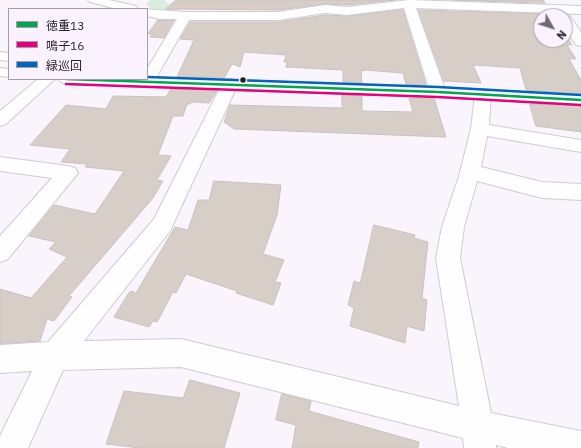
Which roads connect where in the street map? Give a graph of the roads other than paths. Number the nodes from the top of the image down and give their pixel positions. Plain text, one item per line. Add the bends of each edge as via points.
1 (94, 0) edge
2 (451, 3) edge
3 (409, 4) junction
4 (128, 8) edge
5 (533, 9) edge
6 (148, 12) edge
7 (184, 16) junction
8 (573, 31) edge
9 (581, 42) edge
10 (149, 74) edge
11 (46, 80) edge
12 (230, 84) junction
13 (438, 92) junction
14 (483, 94) junction
15 (581, 100) edge
16 (0, 120) edge
17 (480, 129) junction
18 (581, 146) edge
19 (0, 164) edge
20 (470, 172) junction
21 (581, 192) edge
22 (0, 252) edge
23 (55, 356) junction
24 (0, 359) edge
25 (479, 437) edge
26 (581, 447) edge
27 (11, 448) edge

1 - 4 street
2 - 3 street
2 - 5 street
3 - 7 street via 347,11 325,9 278,16
3 - 13 street
6 - 7 street
7 - 10 street
8 - 9 street
10 - 12 street
11 - 16 street
12 - 13 street
12 - 23 street via 162,225
13 - 14 street
14 - 15 street
14 - 17 street
17 - 18 street
17 - 20 street
19 - 22 street via 68,173
20 - 21 street via 542,190
20 - 25 street via 453,227 448,258
23 - 24 street
23 - 25 street via 181,353
23 - 27 street
25 - 26 street

